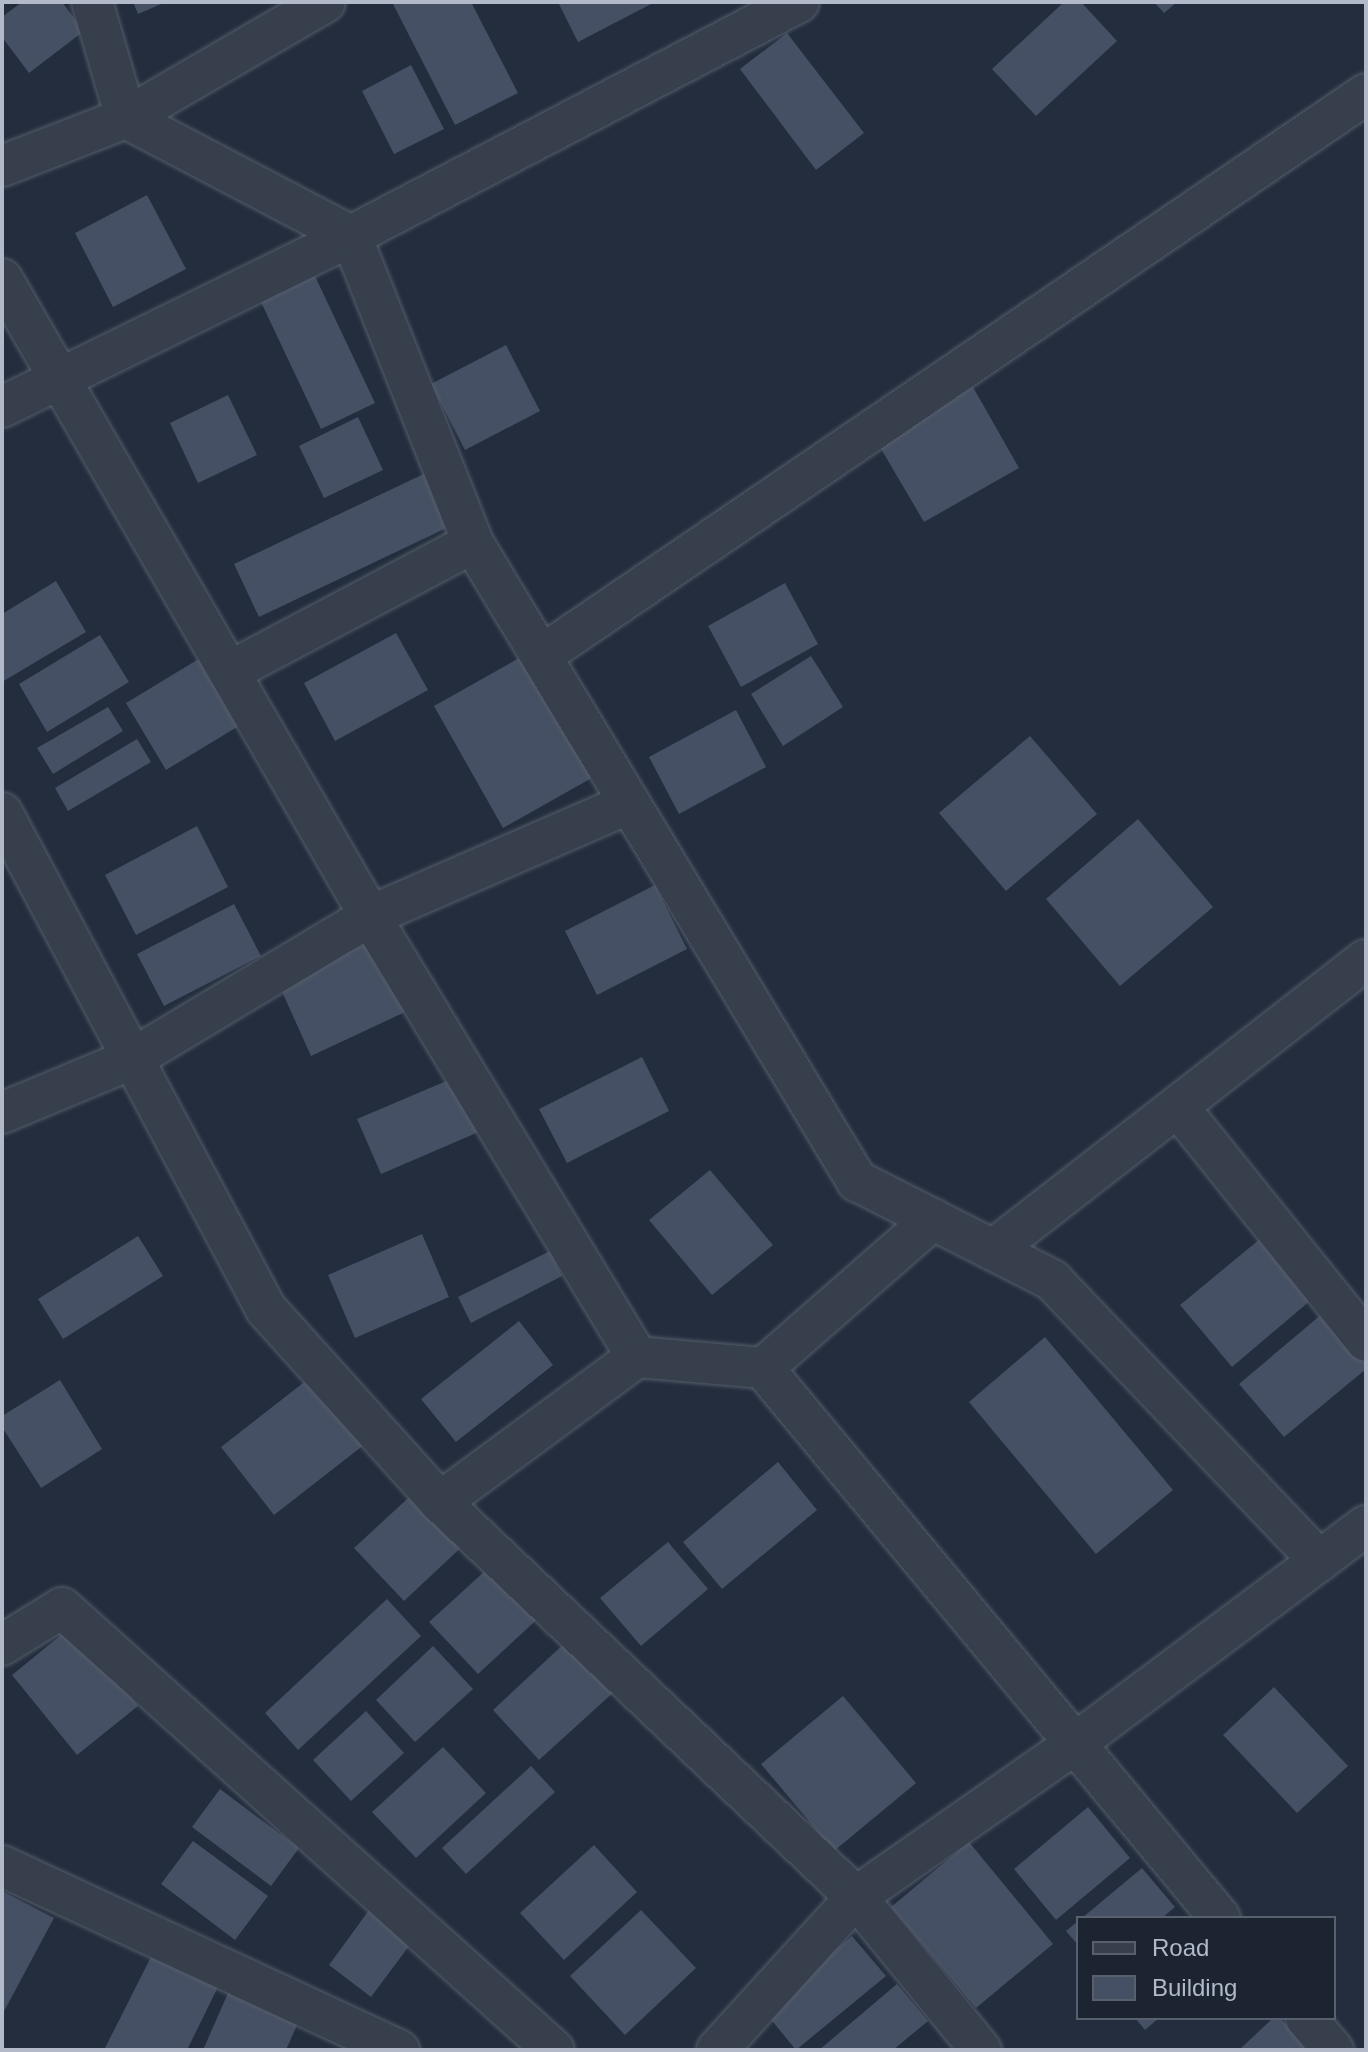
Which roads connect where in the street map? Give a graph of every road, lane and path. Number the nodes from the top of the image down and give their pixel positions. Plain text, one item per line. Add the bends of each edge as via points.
1 (92, 2) edge
2 (325, 2) edge
3 (799, 2) edge
4 (1366, 94) edge
5 (126, 118) junction
6 (2, 166) edge
7 (351, 236) junction
8 (2, 279) edge
9 (60, 379) junction
10 (2, 407) edge
11 (473, 543) junction
12 (541, 656) junction
13 (229, 672) junction
14 (630, 803) junction
15 (2, 813) edge
16 (370, 916) junction
17 (1366, 960) edge
18 (132, 1059) junction
19 (1178, 1107) junction
20 (2, 1113) edge
21 (933, 1219) junction
22 (993, 1250) junction
23 (1366, 1341) edge
24 (637, 1357) junction
25 (763, 1368) junction
26 (440, 1502) junction
27 (1366, 1526) edge
28 (1320, 1561) junction
29 (2, 1645) edge
30 (1073, 1745) junction
31 (2, 1866) edge
32 (856, 1897) junction
33 (1218, 1916) edge
34 (1308, 2020) edge
35 (399, 2050) edge
36 (554, 2050) edge
37 (717, 2050) edge
38 (981, 2050) edge
39 (1333, 2050) edge

1 - 5 street
2 - 5 street
3 - 7 street
4 - 12 street
5 - 6 street
5 - 7 street
7 - 9 street
7 - 11 street
8 - 9 street
9 - 10 street
9 - 13 street
11 - 12 street
11 - 13 street
12 - 14 street
13 - 16 street
14 - 16 street
14 - 21 street via 857,1181
15 - 18 street
16 - 18 street
16 - 24 street
17 - 19 street
18 - 20 street
18 - 26 street via 266,1309
19 - 22 street
19 - 23 street
21 - 22 street
21 - 25 street
22 - 28 street via 1052,1280
24 - 25 street
24 - 26 street
25 - 30 street
26 - 32 street
27 - 28 street
28 - 30 street
29 - 36 street via 62,1608
30 - 32 street
30 - 33 street
31 - 35 street
32 - 37 street
32 - 38 street
34 - 39 street

